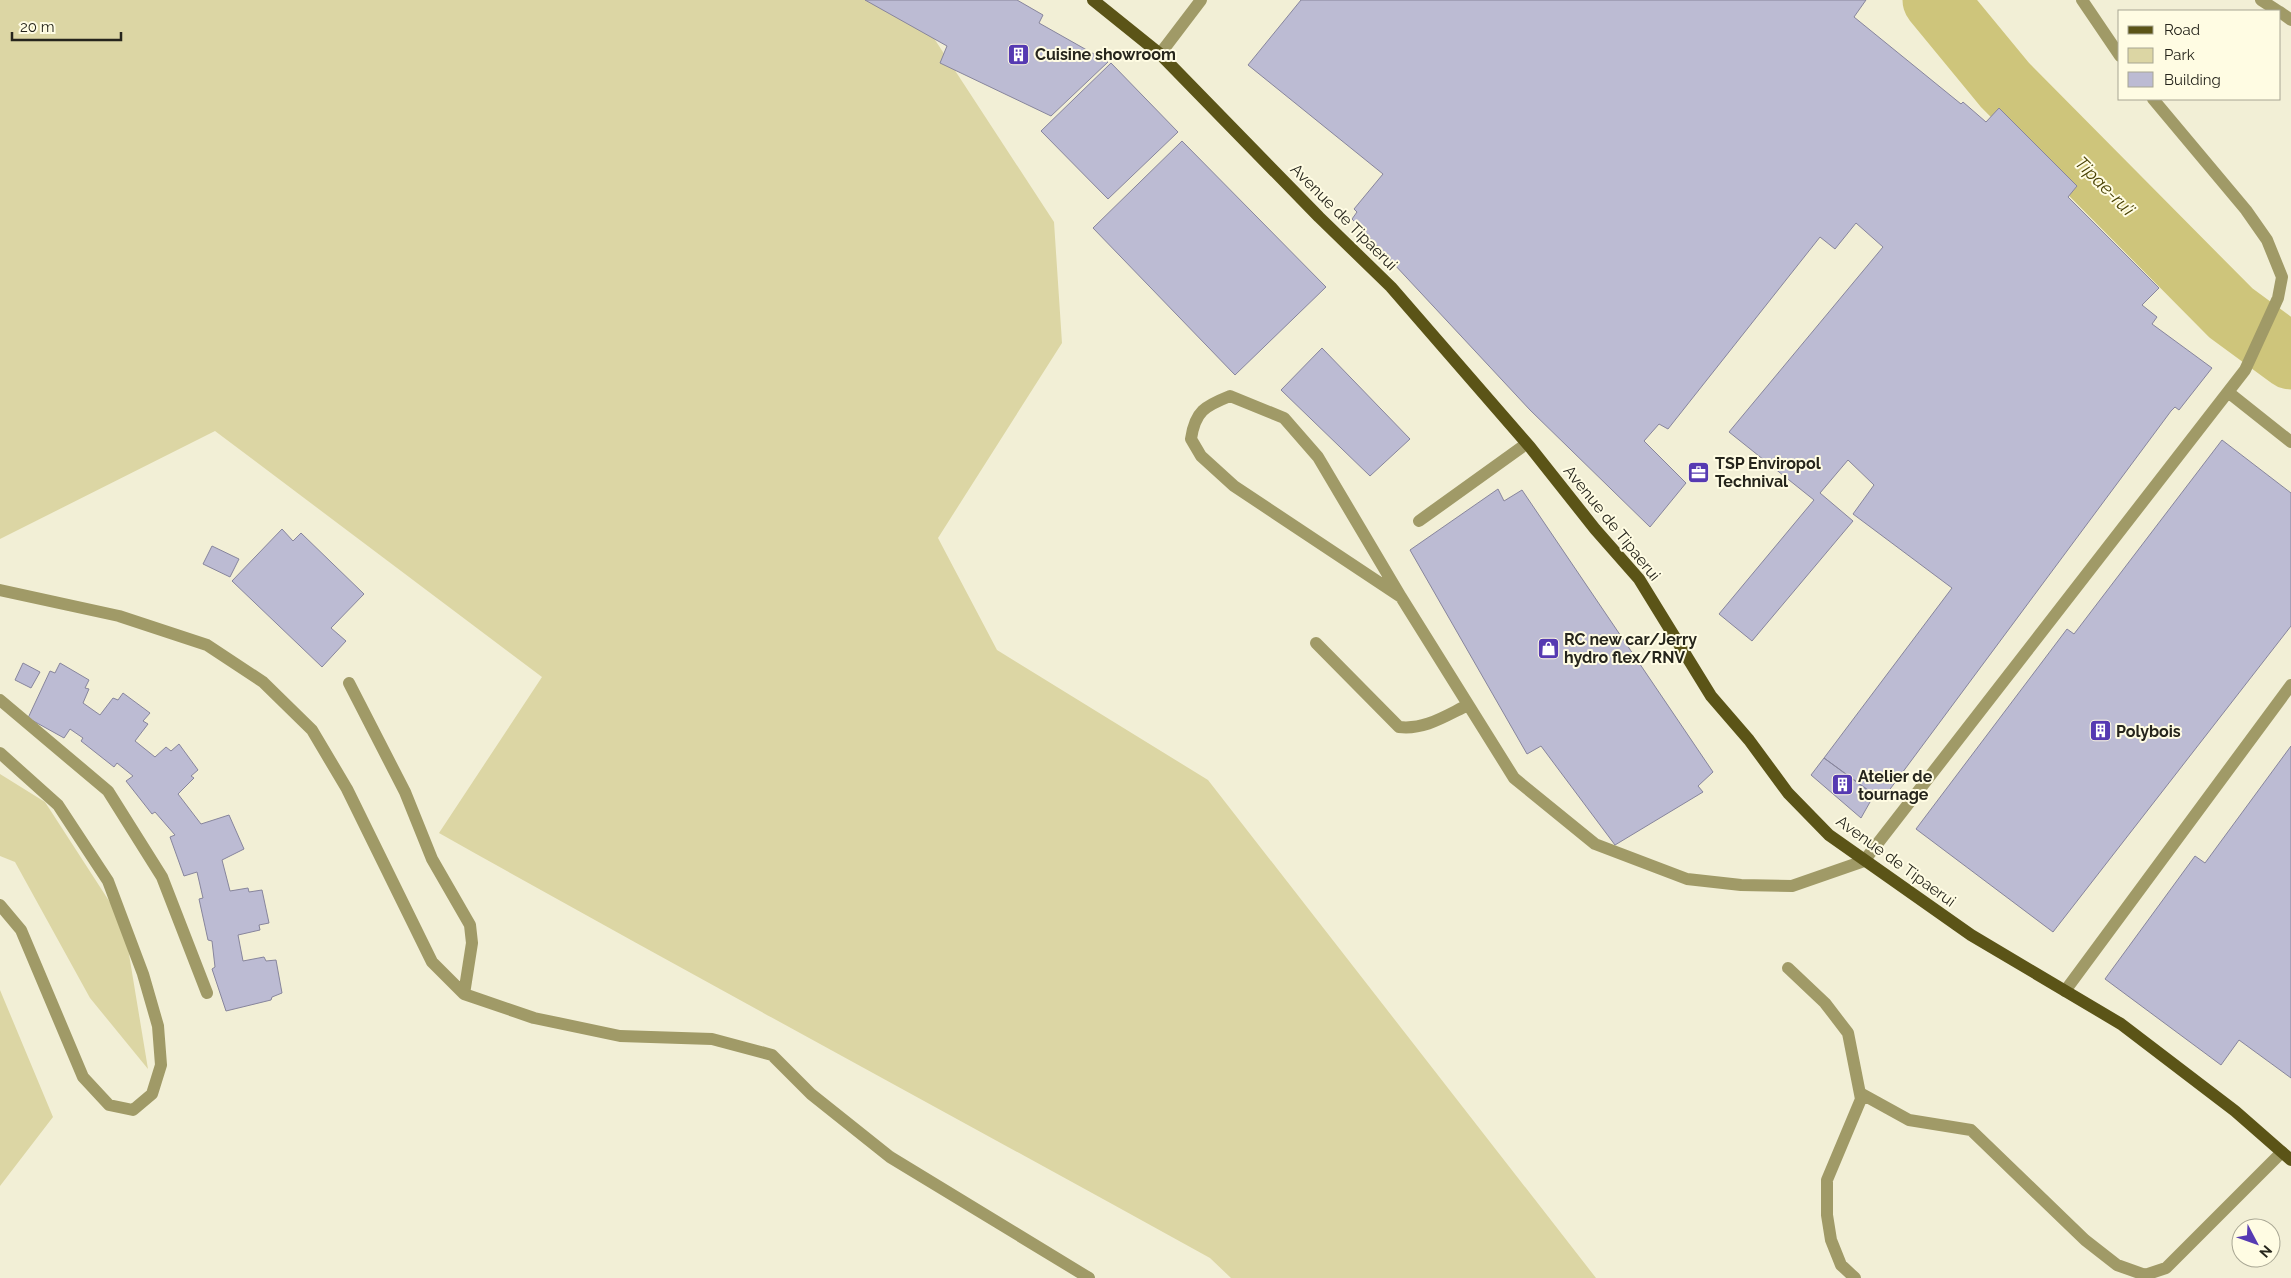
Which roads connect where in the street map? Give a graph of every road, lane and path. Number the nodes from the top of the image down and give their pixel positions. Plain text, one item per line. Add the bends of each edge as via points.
1 (1093, 0) edge
2 (1201, 0) edge
3 (2082, 0) edge
4 (2261, 0) edge
5 (2276, 10) edge
6 (2118, 53) edge
7 (1160, 54) junction
8 (2154, 100) edge
9 (2228, 392) junction
10 (2291, 442) edge
11 (1526, 444) junction
12 (1419, 522) dead end
13 (0, 590) edge
14 (1401, 597) junction
15 (1316, 643) dead end
16 (349, 683) dead end
17 (2291, 685) edge
18 (0, 700) edge
19 (1468, 705) junction
20 (0, 753) edge
21 (1864, 861) junction
22 (0, 905) edge
23 (1788, 968) dead end
24 (2064, 991) junction
25 (206, 993) dead end
26 (464, 994) junction
27 (1860, 1093) junction
28 (2286, 1156) edge
29 (1089, 1278) edge
30 (1855, 1278) edge

1 - 7 main road, Avenue de Tipaerui
2 - 7 street
3 - 6 street
4 - 5 street
7 - 11 main road, Avenue de Tipaerui via 1391,287
8 - 9 street via 2246,210 2267,240 2282,277 2278,298 2266,327 2245,370
9 - 10 street
9 - 21 street
11 - 12 street
11 - 21 main road, Avenue de Tipaerui via 1639,579 1711,696 1788,793 1829,835
13 - 26 street via 119,616 207,645 263,682 312,730 347,788 432,962
14 - 14 street via 1318,457 1284,418 1230,396 1207,406 1194,421 1190,439 1201,456 1234,486
14 - 19 street
15 - 19 street via 1399,727 1414,729
16 - 26 street via 405,792 432,859 470,925 472,943
17 - 24 street
18 - 25 street via 108,791 162,877
19 - 21 street via 1514,778 1595,844 1688,879 1741,885 1792,886
20 - 22 street via 58,805 108,881 143,974 158,1026 162,1065 152,1094 133,1110 109,1105 83,1077 21,930
21 - 24 main road, Avenue de Tipaerui via 1970,935
23 - 27 street via 1825,1003 1848,1033
24 - 28 main road, Avenue de Tipaerui via 2121,1024 2235,1111
26 - 29 street via 534,1018 620,1036 712,1040 772,1055 812,1094 890,1157
27 - 28 street via 1908,1120 1971,1130 2085,1240 2118,1265 2145,1275 2166,1268
27 - 30 street via 1861,1099 1827,1180 1830,1240 1841,1265

